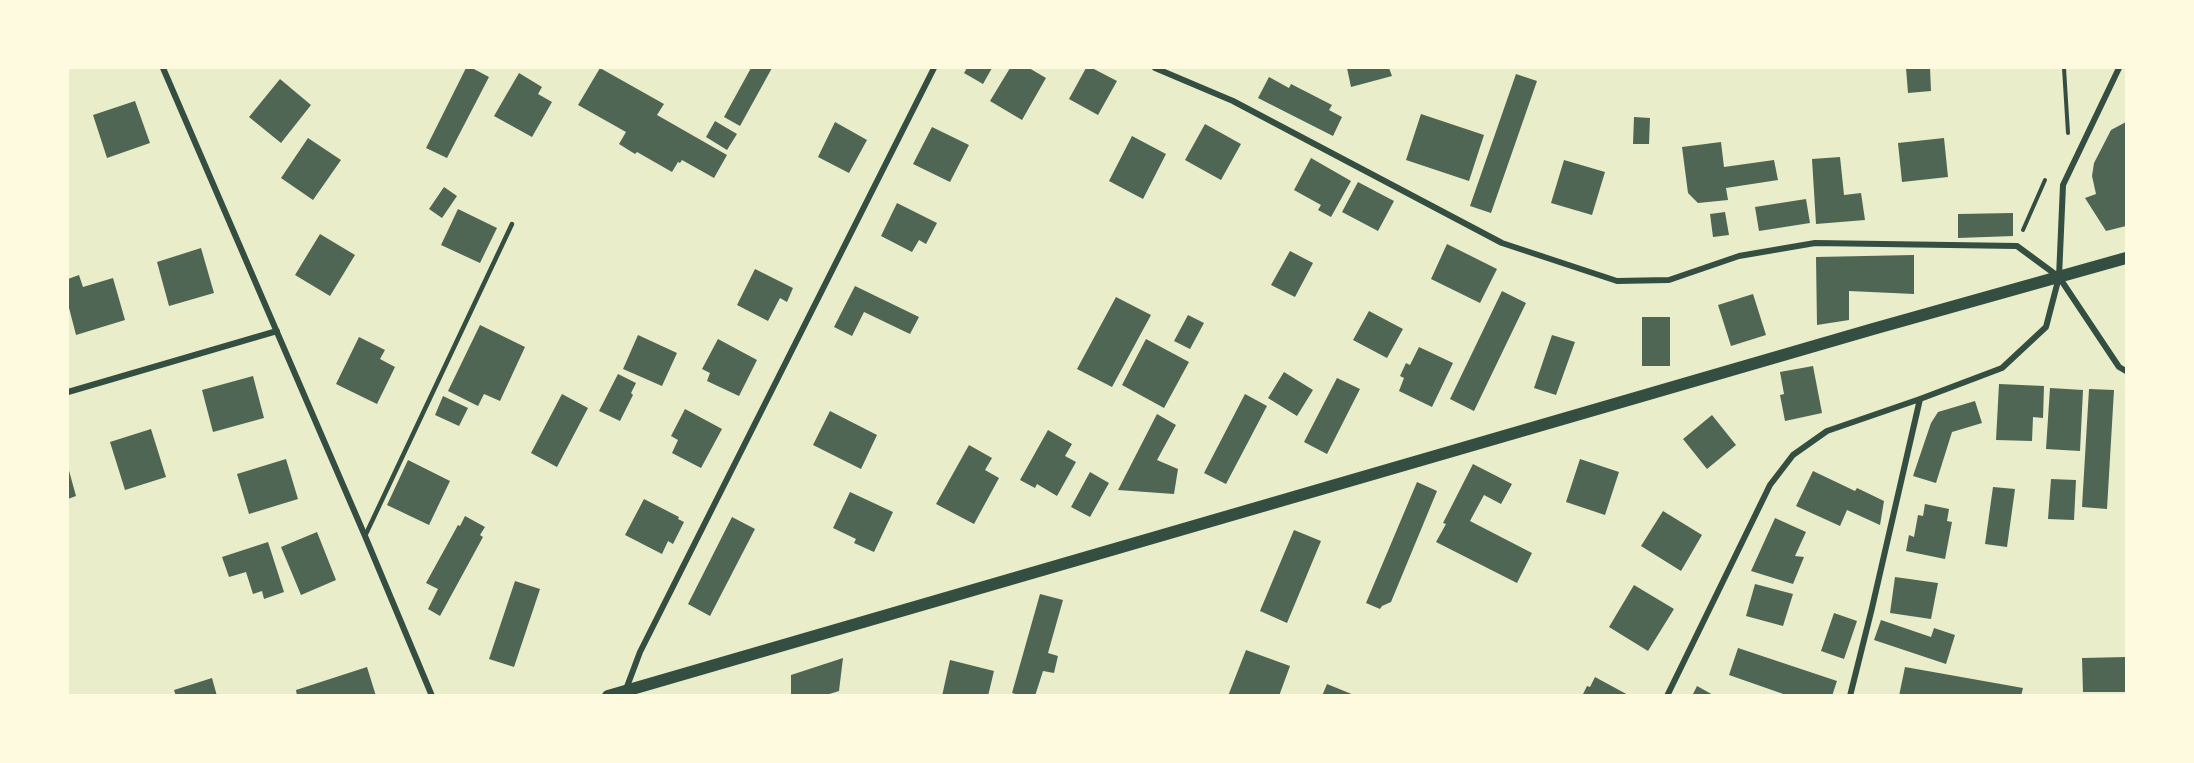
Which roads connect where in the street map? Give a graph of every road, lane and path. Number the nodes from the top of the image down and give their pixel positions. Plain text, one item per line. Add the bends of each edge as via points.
1 (163, 68) edge
2 (934, 68) edge
3 (1155, 68) edge
4 (2064, 68) edge
5 (2119, 68) edge
6 (2068, 137) dead end
7 (2047, 177) dead end
8 (512, 224) dead end
9 (2017, 246) junction
10 (2127, 258) edge
11 (2059, 277) junction
12 (277, 331) junction
13 (2127, 370) edge
14 (68, 392) edge
15 (1920, 399) junction
16 (365, 536) junction
17 (625, 693) edge
18 (432, 696) edge
19 (608, 696) edge
20 (1667, 696) edge
21 (1850, 696) edge

1 - 12 street
2 - 17 street via 645,642
3 - 9 street via 1233,101 1502,243 1617,281 1669,280 1739,256 1815,243
4 - 6 path
5 - 11 street via 2063,185
7 - 9 path
8 - 16 lane
9 - 11 street
10 - 11 main road
11 - 13 street via 2119,367
11 - 15 street via 2046,327 2002,368
11 - 17 main road
12 - 14 street
12 - 16 street
15 - 20 street via 1827,431 1793,455 1770,485
15 - 21 street
16 - 18 street
17 - 19 main road

